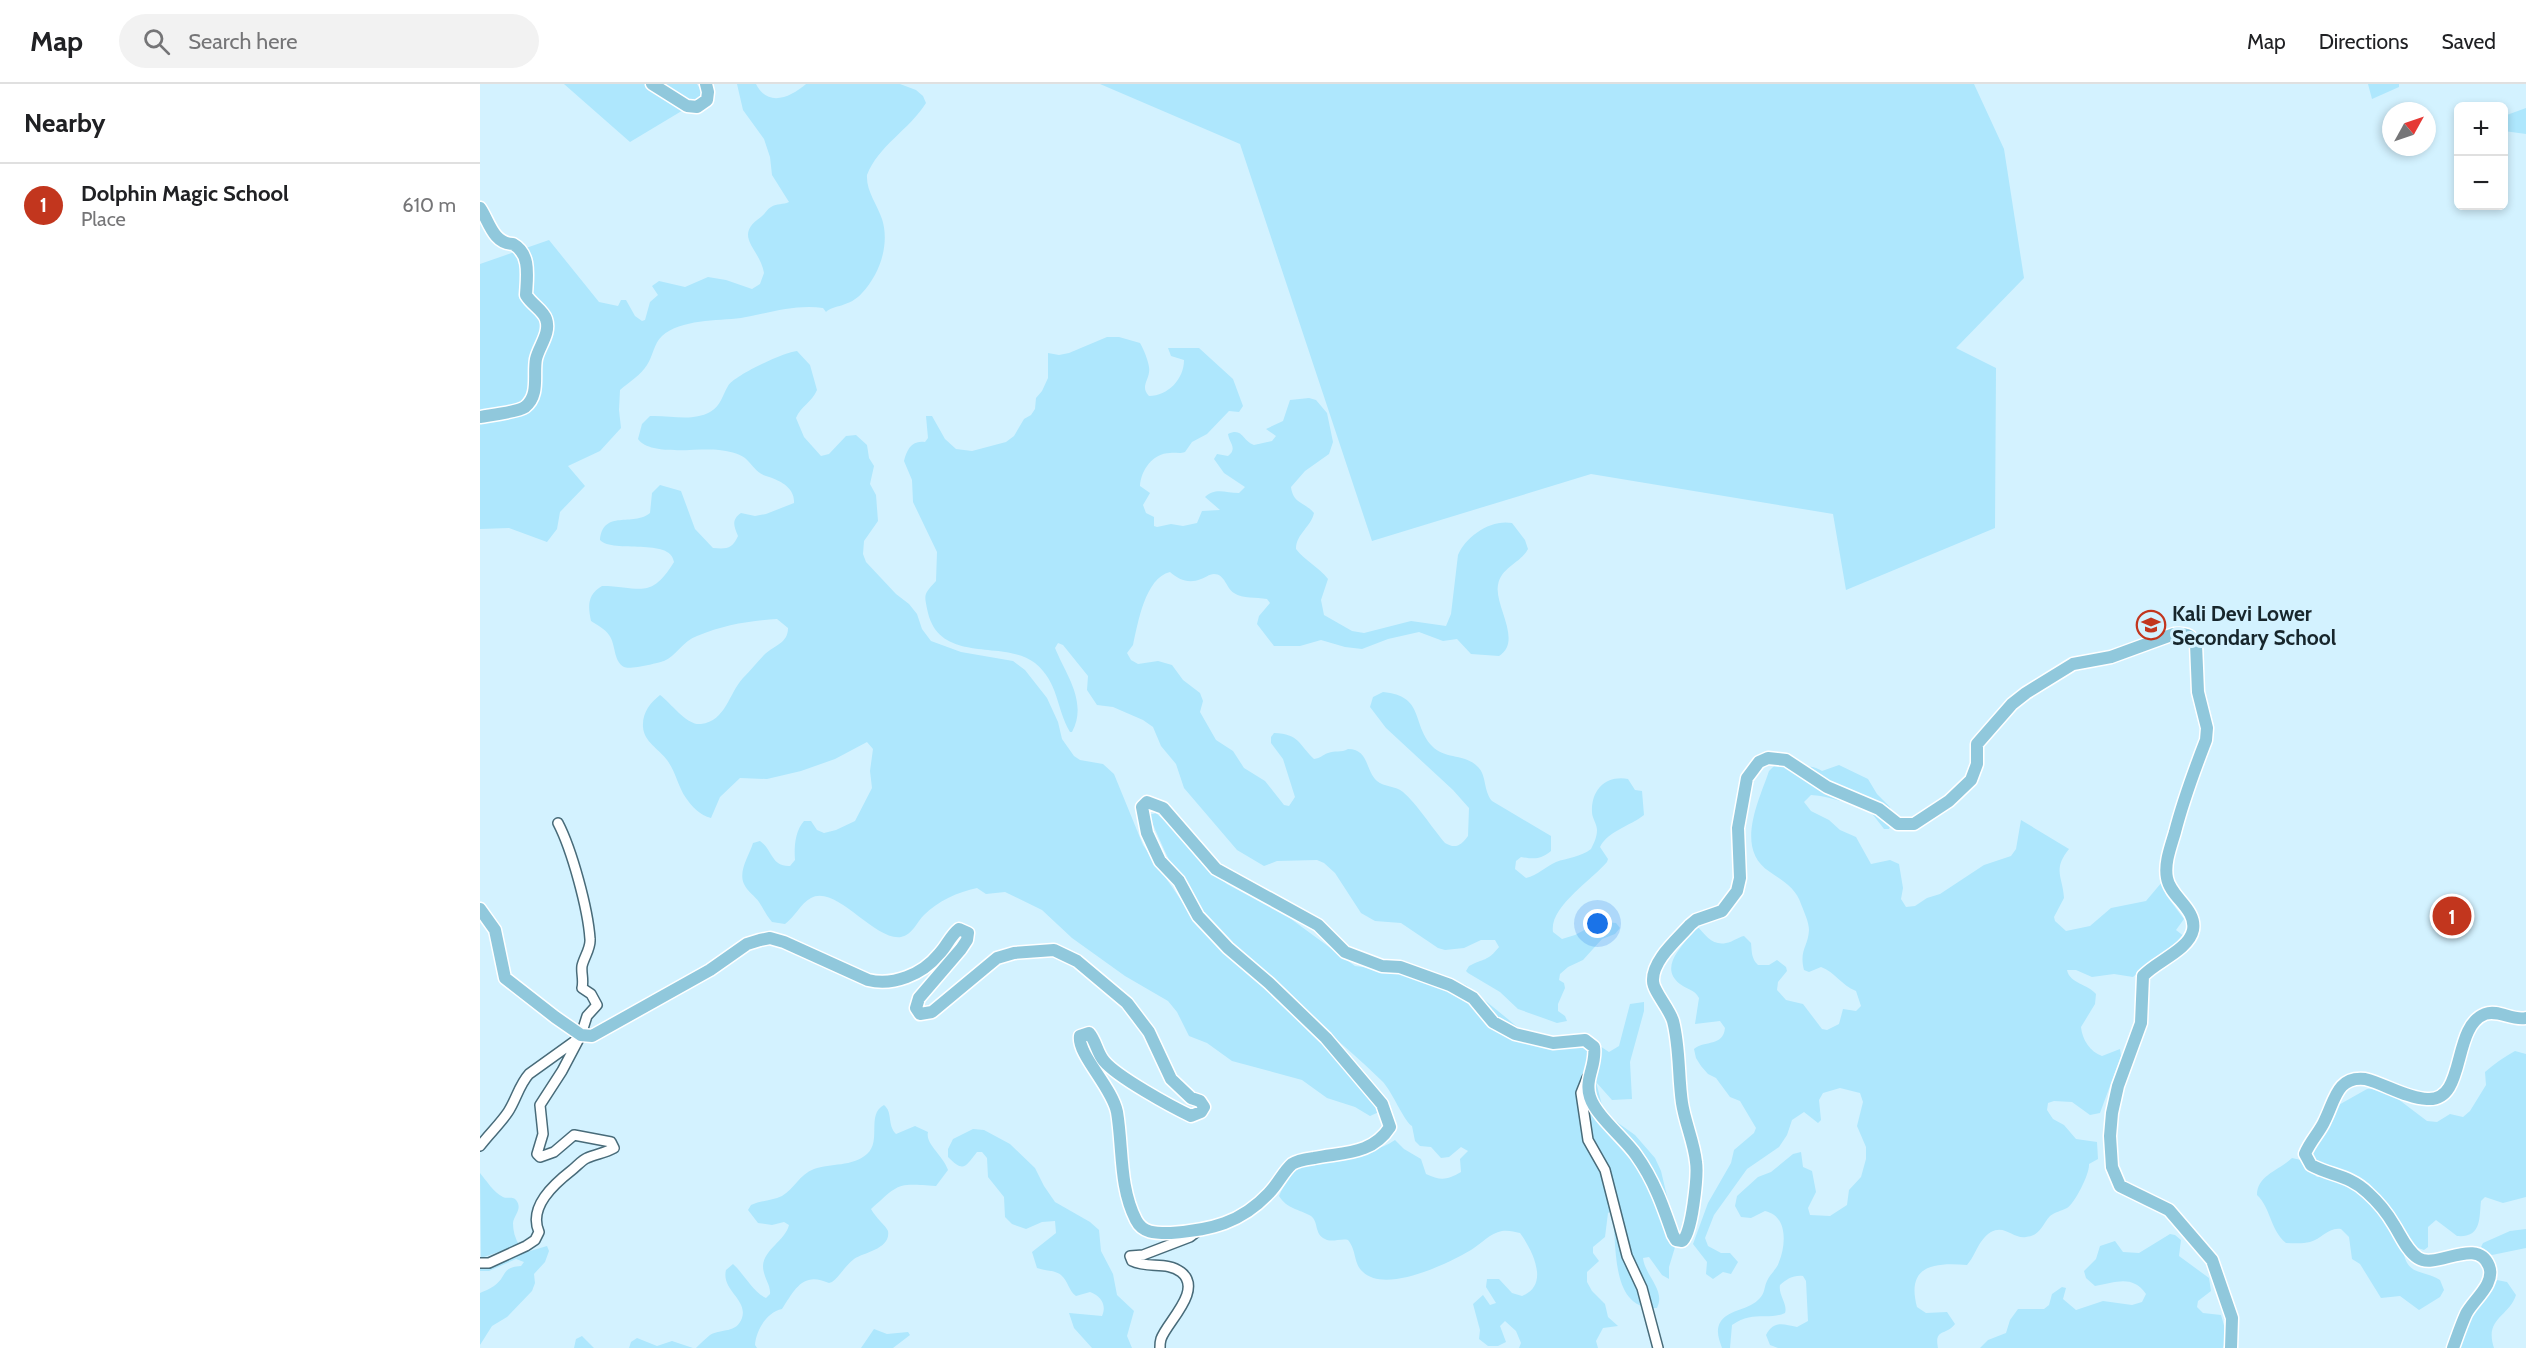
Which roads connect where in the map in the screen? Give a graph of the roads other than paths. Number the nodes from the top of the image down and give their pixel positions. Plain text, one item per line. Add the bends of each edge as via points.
1 (652, 84) edge
2 (706, 84) edge
3 (480, 208) edge
4 (480, 417) edge
5 (558, 823) dead end
6 (480, 909) edge
7 (2526, 1018) edge
8 (581, 1035) junction
9 (1589, 1073) junction
10 (480, 1146) edge
11 (1200, 1230) junction
12 (480, 1263) edge
13 (1160, 1348) edge
14 (1659, 1348) edge
15 (2231, 1348) edge
16 (2453, 1348) edge

1 - 2 main road via 687,106 697,107 706,100
3 - 4 main road via 498,239 524,253 526,295 546,318 548,329 534,367 531,400 523,408
5 - 8 street via 578,880 591,942 581,969 582,988 597,1005 587,1016
6 - 8 main road via 495,930 505,978
7 - 16 main road via 2490,1013 2478,1018 2467,1032 2450,1086 2436,1098 2424,1099 2365,1079 2345,1083 2334,1094 2306,1154 2311,1165 2347,1178 2367,1192 2419,1259 2432,1262 2464,1253 2487,1263 2489,1280 2467,1311
8 - 10 street via 523,1080 507,1114
8 - 11 main road via 602,1032 710,970 747,944 770,938 883,983 920,971 941,952 952,934 959,928 965,930 967,940 919,998 916,1008 920,1014 932,1012 997,958 1054,950 1077,961 1127,1004 1149,1032 1171,1079 1204,1107 1191,1116 1178,1110 1119,1074 1103,1060 1089,1033 1080,1036 1085,1056 1112,1095 1123,1175 1135,1219 1149,1232
8 - 12 street via 540,1105 543,1134 537,1154 547,1156 574,1135 610,1142 614,1148 586,1158 549,1189 535,1224 539,1233 531,1244 489,1263
9 - 11 main road via 1596,1054 1585,1040 1553,1043 1515,1034 1493,1022 1473,998 1450,985 1400,967 1355,958 1318,925 1216,869 1162,808 1147,802 1142,807 1147,833 1160,861 1179,881 1198,916 1326,1038 1382,1104 1390,1126 1383,1138 1361,1149 1293,1164 1257,1204 1223,1226
9 - 14 street via 1581,1093 1588,1140 1605,1170 1627,1256 1642,1288
9 - 15 main road via 1593,1106 1649,1174 1676,1240 1686,1239 1693,1213 1696,1162 1682,1106 1677,1035 1670,1011 1656,991 1655,966 1690,925 1722,912 1737,891 1738,828 1747,778 1754,765 1768,758 1786,760 1827,787 1879,809 1898,824 1914,824 1960,793 1977,764 1977,744 2026,693 2073,664 2111,657 2174,634 2189,635 2196,644 2198,692 2208,728 2177,819 2166,873 2171,889 2192,917 2194,930 2182,946 2143,976 2142,1019 2116,1093 2110,1156 2120,1186 2169,1210 2212,1260 2232,1318
11 - 13 street via 1143,1255 1130,1256 1139,1264 1174,1269 1187,1280 1183,1307 1161,1339

